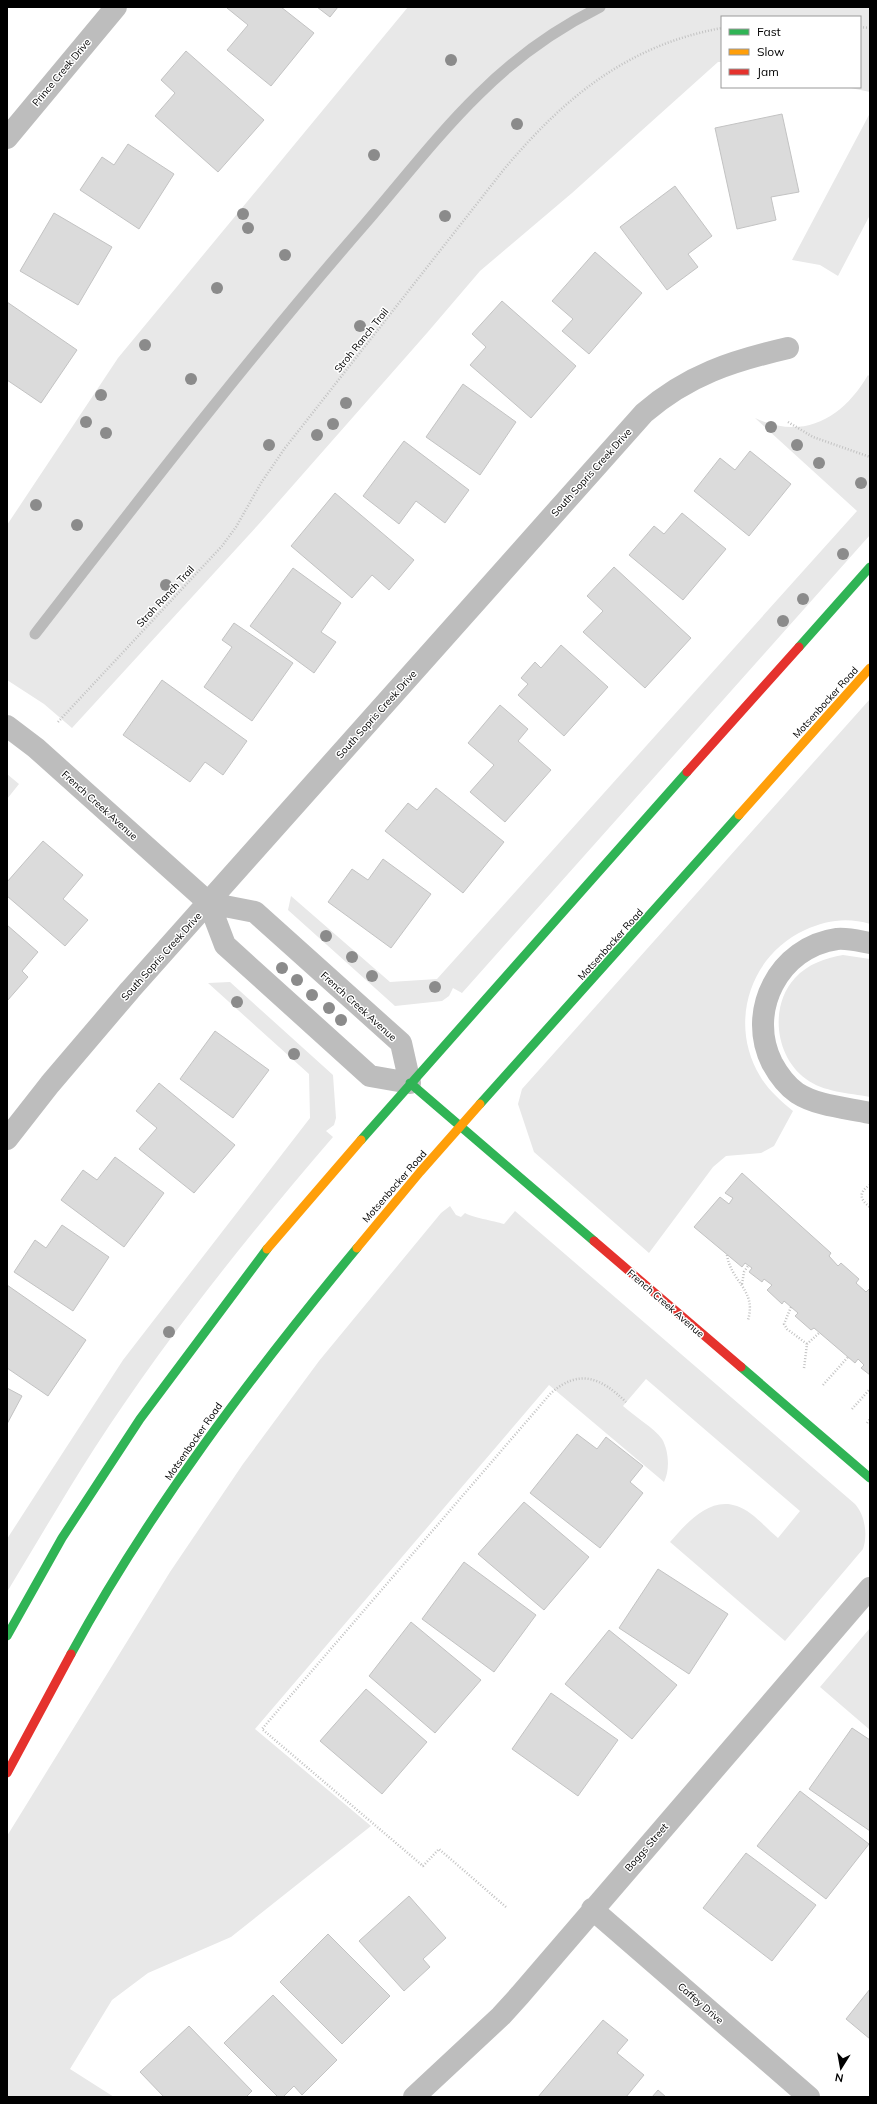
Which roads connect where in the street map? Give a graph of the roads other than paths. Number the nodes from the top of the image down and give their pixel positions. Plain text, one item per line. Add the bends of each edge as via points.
1 (116, 7) edge
2 (7, 138) edge
3 (788, 348) dead end
4 (870, 567) edge
5 (870, 668) edge
6 (7, 726) edge
7 (209, 903) junction
8 (870, 943) edge
9 (410, 1083) junction
10 (870, 1113) edge
11 (461, 1127) junction
12 (7, 1139) edge
13 (870, 1478) edge
14 (870, 1588) edge
15 (7, 1636) edge
16 (7, 1773) edge
17 (592, 1909) junction
18 (414, 2097) edge
19 (809, 2097) edge

1 - 2 street, Prince Creek Drive
3 - 7 street, South Sopris Creek Drive via 737,361 701,374 672,391 644,413
4 - 9 main road
5 - 11 main road, Motsenbocker Road
6 - 7 street, French Creek Avenue via 36,748
7 - 9 street, French Creek Avenue via 225,945 370,1076
7 - 9 street, French Creek Avenue via 255,912 401,1043
7 - 12 street, South Sopris Creek Drive via 130,990
8 - 10 street via 839,939 824,942 797,955 786,964 770,988 762,1022 768,1054 787,1084 798,1093 827,1104
9 - 11 main road, French Creek Avenue
9 - 15 main road via 266,1251 158,1393 62,1538
11 - 13 main road, French Creek Avenue
11 - 16 main road, Motsenbocker Road via 327,1282 179,1479 108,1589
14 - 17 street, Boggs Street
17 - 18 street, Boggs Street via 501,2016
17 - 19 street, Caffey Drive

